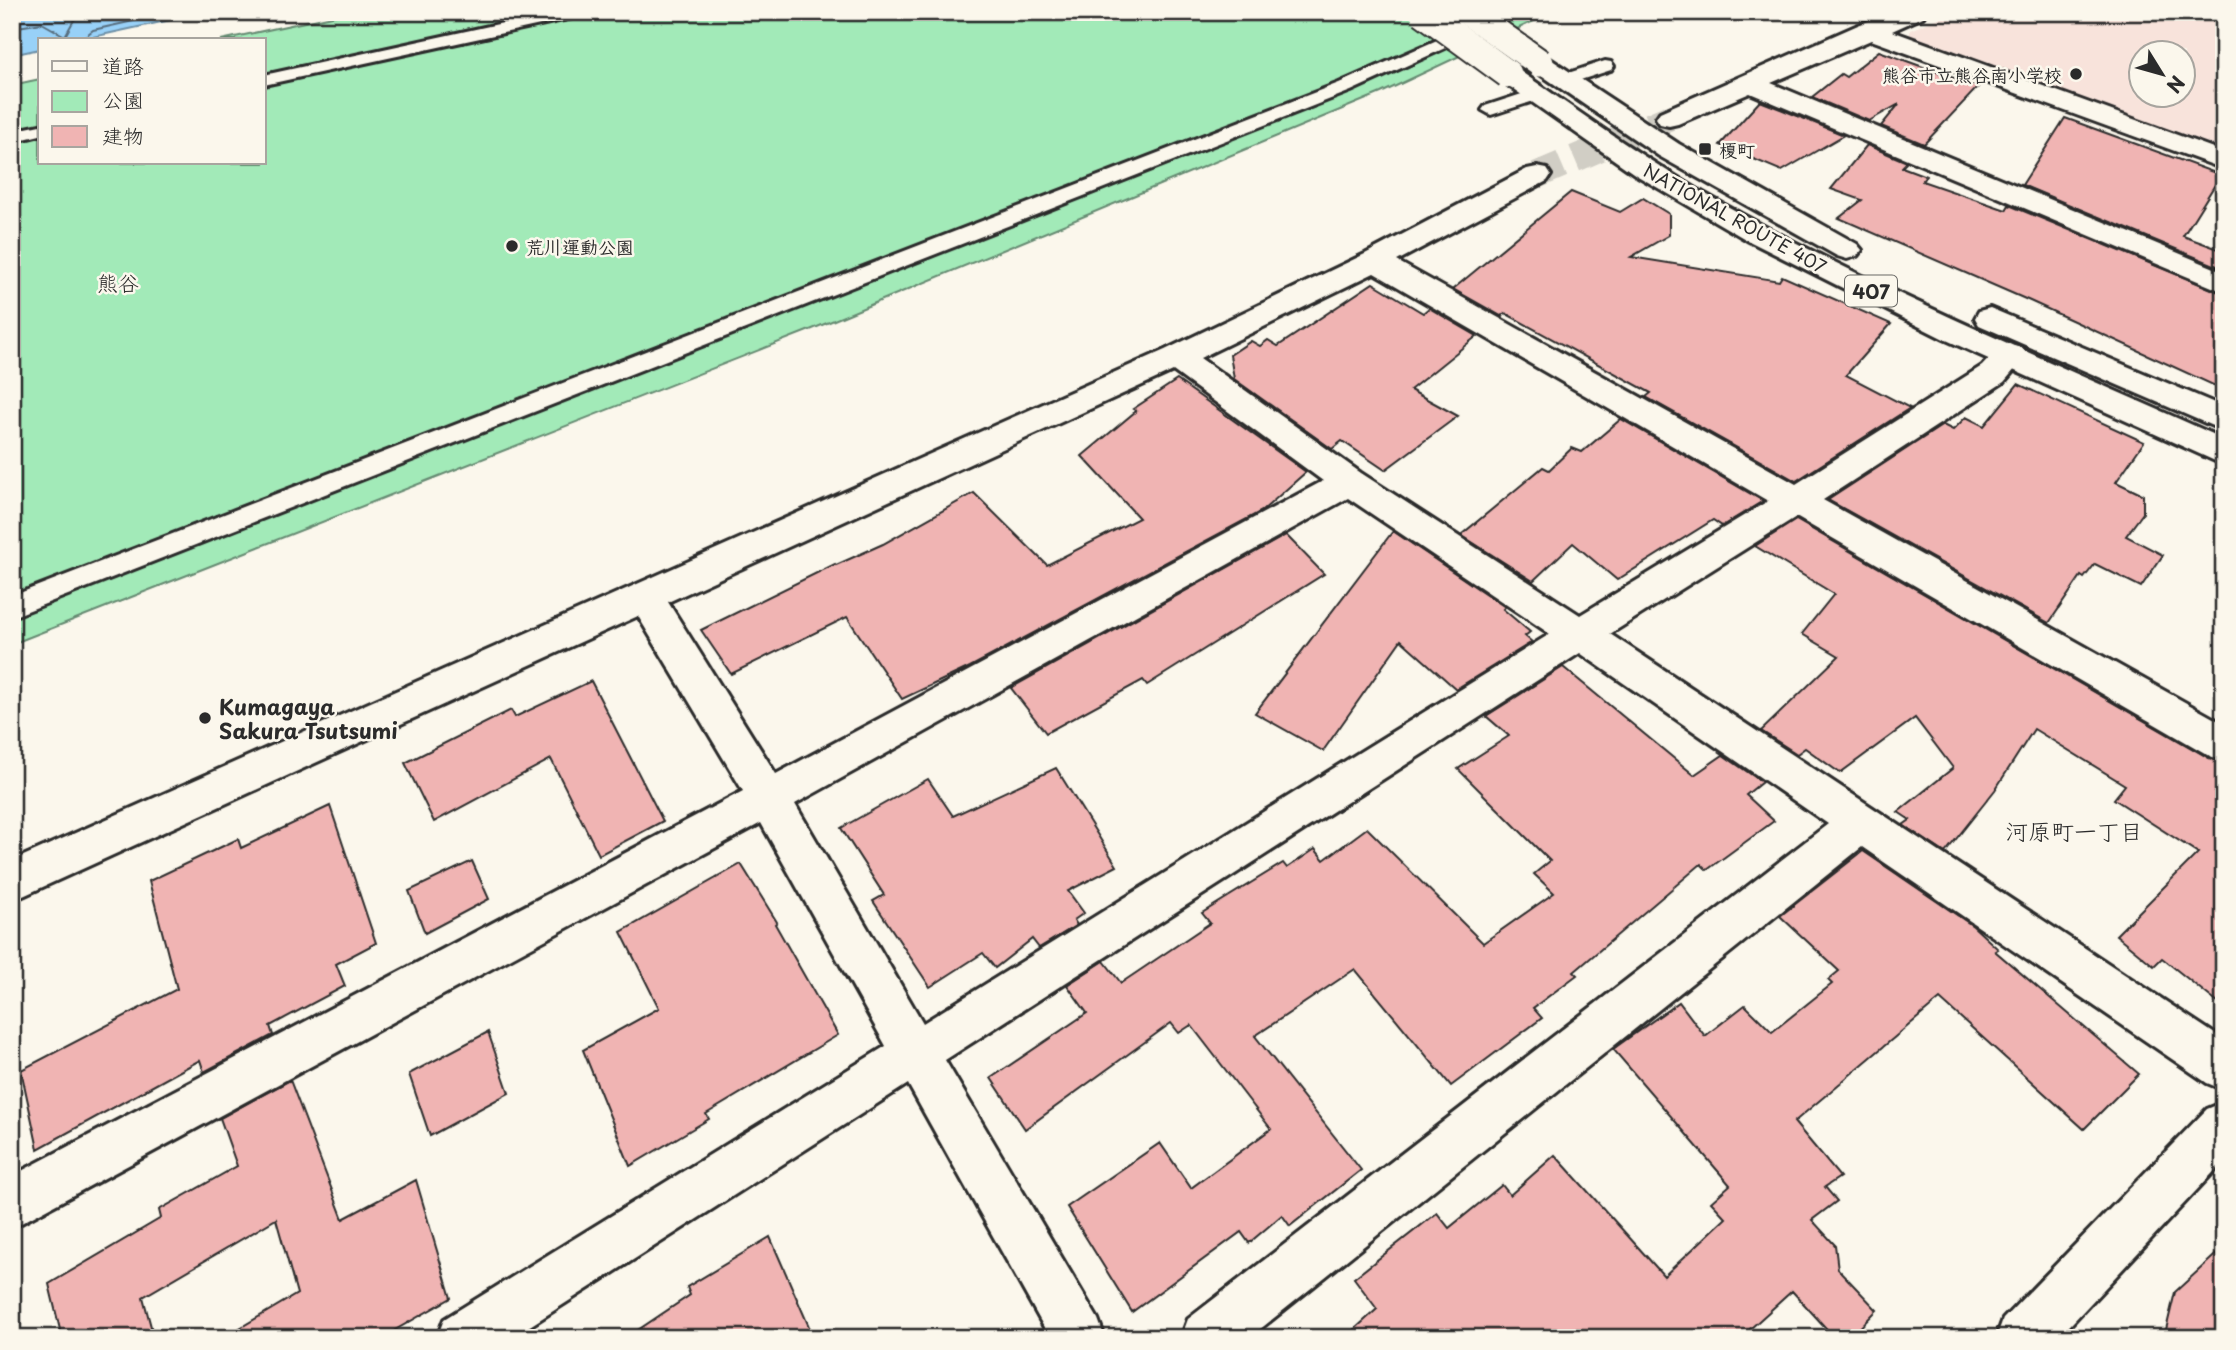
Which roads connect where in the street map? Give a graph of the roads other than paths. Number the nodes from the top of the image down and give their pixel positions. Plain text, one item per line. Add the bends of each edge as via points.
1 (577, 12) edge
2 (1423, 12) edge
3 (1468, 12) edge
4 (1516, 12) edge
5 (1914, 12) edge
6 (1867, 30) junction
7 (1605, 66) dead end
8 (266, 80) edge
9 (1565, 80) junction
10 (1750, 82) junction
11 (1537, 94) junction
12 (1491, 110) dead end
13 (1669, 118) tunnel mouth
14 (38, 130) edge
15 (12, 136) edge
16 (2224, 161) edge
17 (1537, 175) tunnel mouth
18 (1375, 261) junction
19 (2224, 283) edge
20 (1956, 304) junction
21 (2011, 355) junction
22 (1176, 357) junction
23 (2224, 420) edge
24 (2224, 432) edge
25 (2224, 453) edge
26 (1349, 482) junction
27 (1797, 500) junction
28 (644, 595) junction
29 (12, 607) edge
30 (1580, 634) junction
31 (2224, 744) edge
32 (769, 798) junction
33 (1862, 822) junction
34 (12, 882) edge
35 (914, 1054) junction
36 (2224, 1067) edge
37 (2224, 1126) edge
38 (12, 1203) edge
39 (463, 1338) edge
40 (1079, 1338) edge
41 (1207, 1338) edge
42 (2022, 1338) edge

1 - 8 lane
2 - 11 main road, NATIONAL ROUTE 407 / 407, bridge
3 - 9 main road, NATIONAL ROUTE 407 / 407, bridge
4 - 29 lane via 1345,87
5 - 6 main road
6 - 10 main road
6 - 16 main road
7 - 9 lane
9 - 20 main road, NATIONAL ROUTE 407 / 407 via 1738,191
10 - 13 main road
10 - 19 main road
11 - 12 lane
11 - 21 main road, NATIONAL ROUTE 407 / 407 via 1639,164 1745,227
14 - 15 lane
17 - 18 main road
18 - 22 main road
18 - 27 main road
20 - 23 main road, 407
20 - 24 main road via 2086,370
21 - 25 main road, NATIONAL ROUTE 407 / 407
21 - 27 main road via 1993,374
22 - 26 main road
22 - 28 main road
26 - 30 main road
26 - 32 main road
27 - 30 main road
27 - 31 main road
28 - 32 main road
28 - 34 main road
30 - 33 main road
30 - 35 main road
32 - 35 main road
32 - 38 main road
33 - 36 main road
33 - 41 main road
35 - 39 main road
35 - 40 main road
37 - 42 main road

